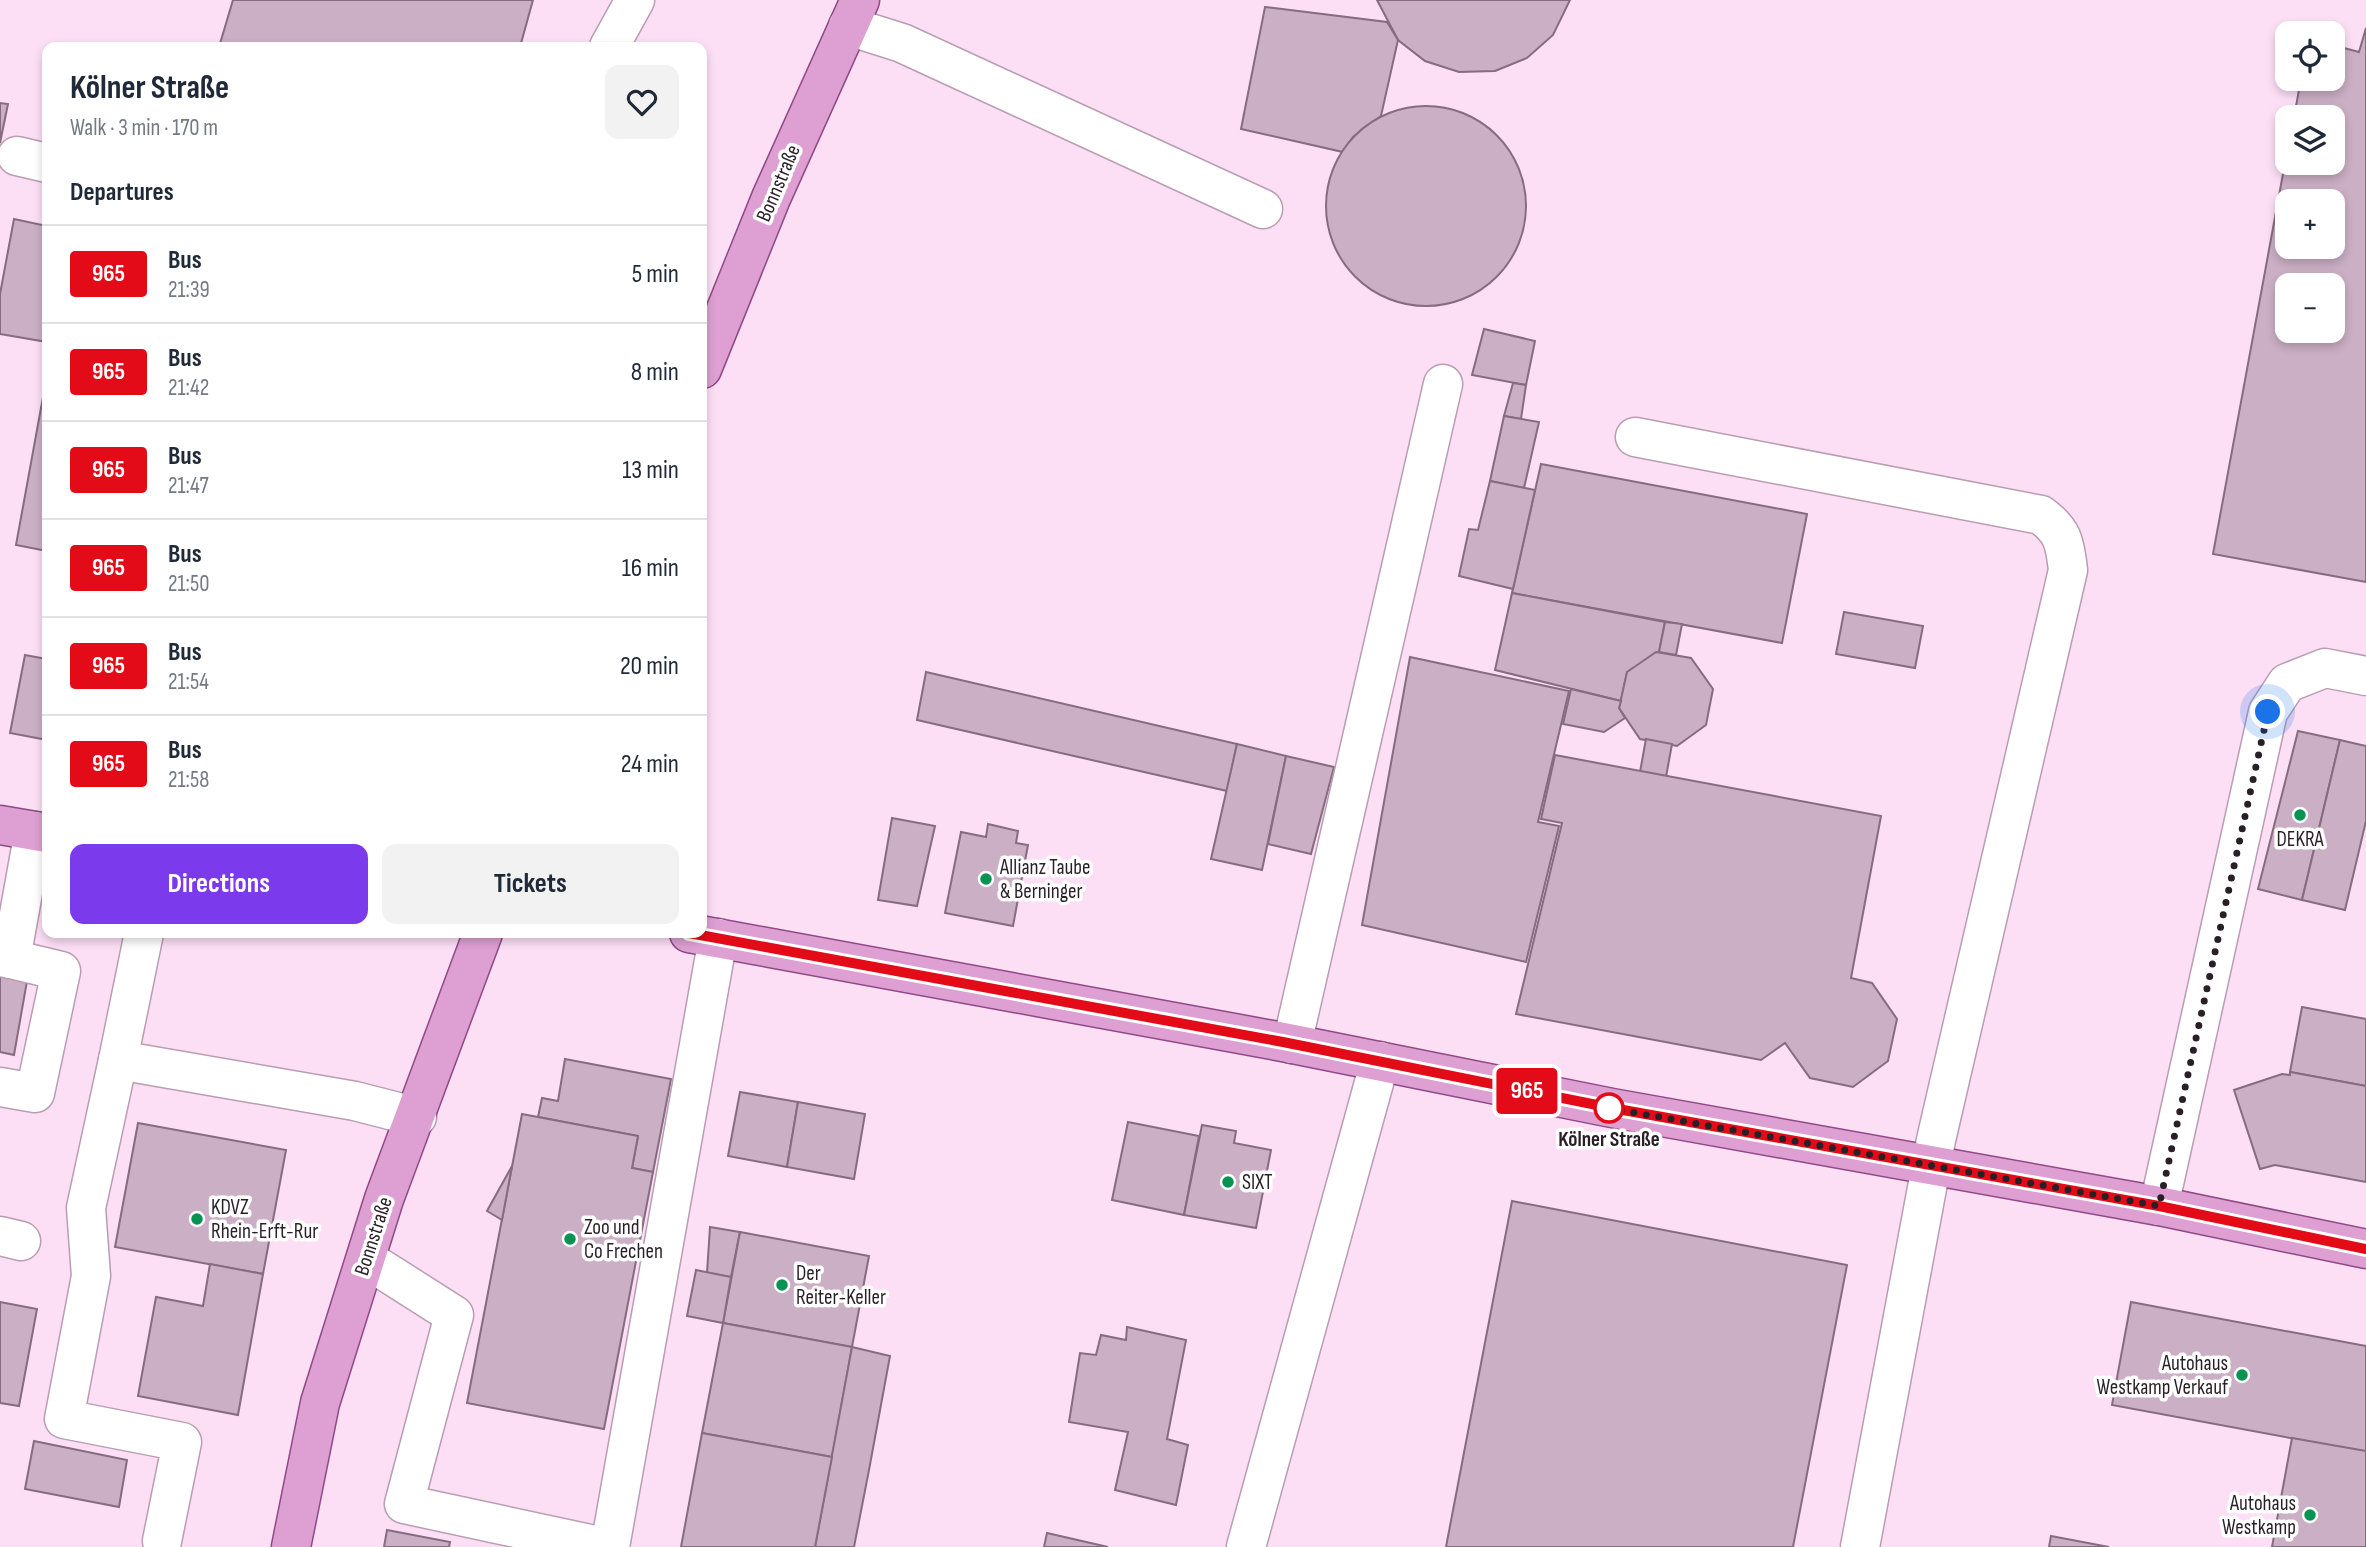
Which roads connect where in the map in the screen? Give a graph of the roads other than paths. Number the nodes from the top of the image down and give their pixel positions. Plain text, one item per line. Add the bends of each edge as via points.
1 (635, 0) edge
2 (854, 13) edge
3 (612, 42) edge
4 (1263, 209) dead end
5 (707, 357) edge
6 (1443, 384) dead end
7 (1635, 437) dead end
8 (2366, 677) edge
9 (27, 830) edge
10 (707, 936) edge
11 (143, 938) edge
12 (481, 938) edge
13 (703, 938) edge
14 (5, 958) edge
15 (1292, 1044) junction
16 (118, 1060) junction
17 (1380, 1061) junction
18 (0, 1087) edge
19 (417, 1117) junction
20 (1932, 1165) junction
21 (2159, 1206) junction
22 (2366, 1249) edge
23 (366, 1259) junction
24 (162, 1541) dead end
25 (291, 1547) edge
26 (601, 1547) edge
27 (1246, 1547) edge
28 (1860, 1547) edge

1 - 3 street
2 - 4 street via 902,43
2 - 5 main road, Bonnstraße via 771,198
6 - 15 street
7 - 20 street via 2041,515 2065,538 2068,570
8 - 21 street via 2325,668 2287,683 2268,712
9 - 14 street
10 - 15 main road
11 - 16 street
12 - 19 main road, Bonnstraße
13 - 26 street
14 - 18 street via 61,971 35,1093
15 - 17 main road
16 - 19 street via 355,1101
16 - 24 street via 86,1208 91,1276 64,1419 182,1442
17 - 20 main road
17 - 27 street
19 - 23 main road, Bonnstraße
20 - 21 main road
20 - 28 street
21 - 22 main road
23 - 25 main road, Bonnstraße via 320,1403
23 - 26 street via 454,1315 404,1504

